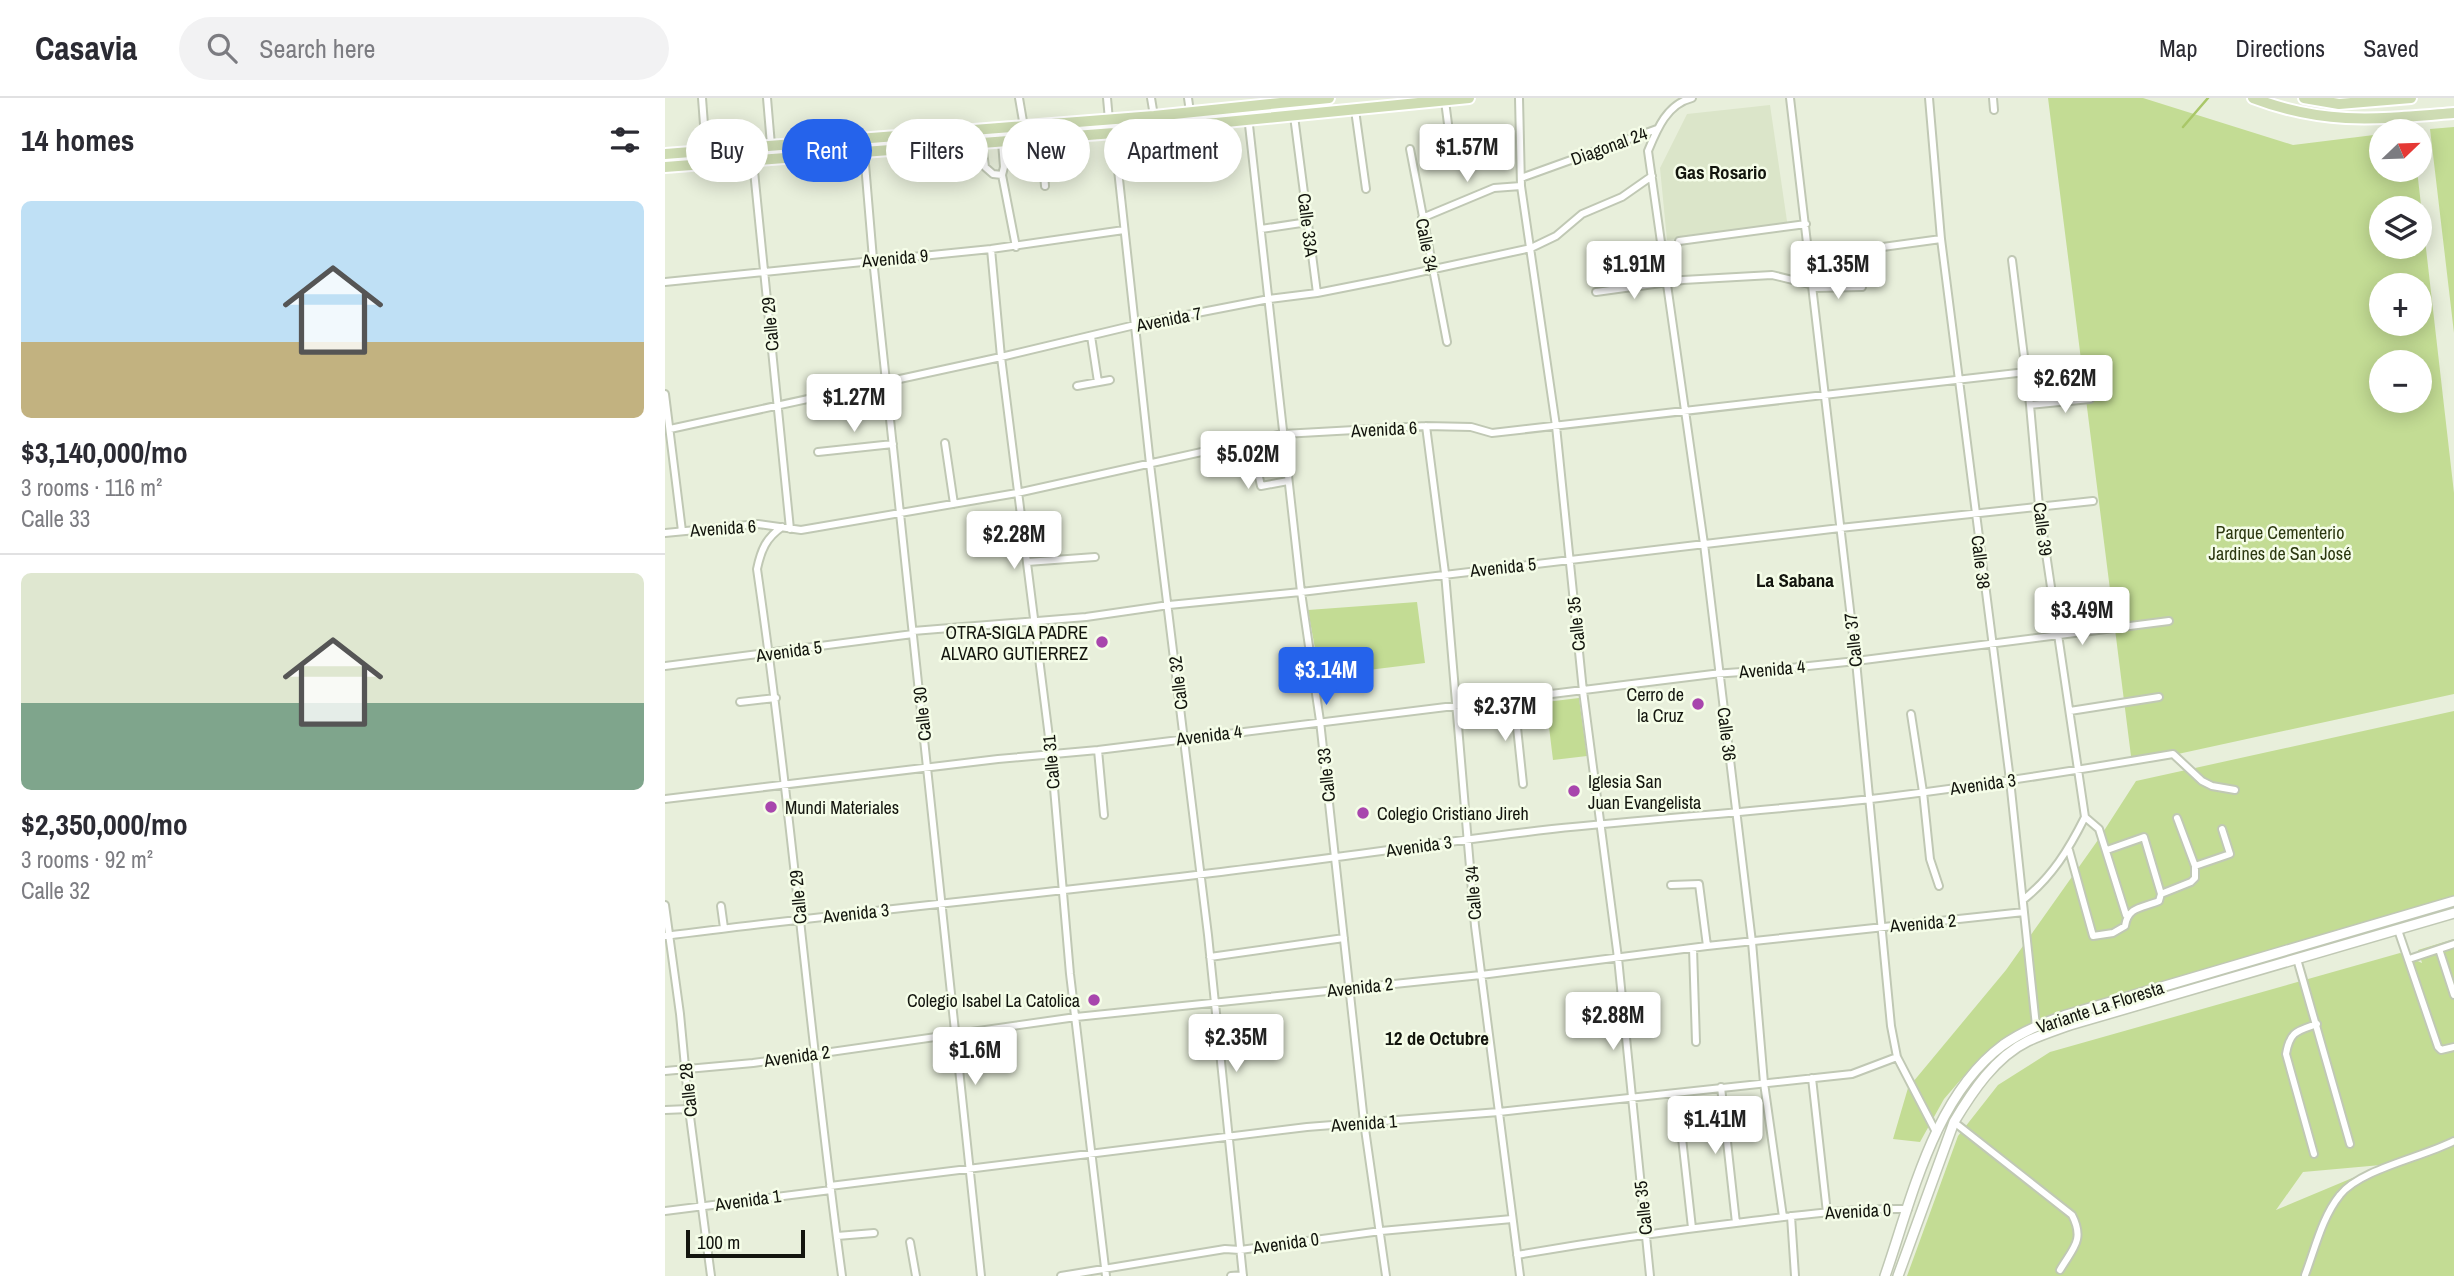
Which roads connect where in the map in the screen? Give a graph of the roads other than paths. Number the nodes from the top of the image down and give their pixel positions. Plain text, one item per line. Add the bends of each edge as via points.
1 (702, 98) edge
2 (767, 98) edge
3 (1019, 98) edge
4 (1107, 98) edge
5 (1151, 98) edge
6 (1188, 98) edge
7 (1329, 98) edge
8 (1469, 98) edge
9 (1519, 98) edge
10 (1692, 98) edge
11 (1790, 98) edge
12 (1929, 98) edge
13 (1993, 98) edge
14 (2253, 98) edge
15 (2304, 98) edge
16 (2411, 98) edge
17 (1445, 101) junction
18 (1261, 102) edge
19 (1247, 107) junction
20 (1355, 110) junction
21 (1994, 110) dead end
22 (1190, 112) junction
23 (2454, 113) edge
24 (1154, 116) junction
25 (1294, 116) junction
26 (1262, 118) junction
27 (704, 119) edge
28 (1023, 119) edge
29 (1109, 119) edge
30 (1120, 119) edge
31 (1248, 121) junction
32 (1242, 122) edge
33 (1002, 129) edge
34 (1657, 129) junction
35 (1002, 142) edge
36 (988, 143) edge
37 (768, 145) edge
38 (771, 145) junction
39 (1451, 147) dead end
40 (1410, 149) dead end
41 (686, 152) edge
42 (665, 154) edge
43 (686, 166) edge
44 (665, 167) edge
45 (988, 170) edge
46 (1002, 175) edge
47 (1651, 176) junction
48 (1521, 178) junction
49 (755, 182) edge
50 (866, 182) edge
51 (1003, 182) edge
52 (1045, 182) edge
53 (1119, 182) edge
54 (1045, 186) dead end
55 (1521, 186) junction
56 (1366, 189) dead end
57 (1422, 218) junction
58 (1308, 222) junction
59 (1806, 224) junction
60 (1261, 229) junction
61 (1124, 230) junction
62 (1941, 239) junction
63 (1679, 241) dead end
64 (1016, 247) junction
65 (1531, 248) junction
66 (991, 249) junction
67 (1810, 257) junction
68 (873, 260) junction
69 (2012, 260) dead end
70 (1432, 269) junction
71 (765, 271) junction
72 (665, 282) edge
73 (1668, 282) junction
74 (1813, 286) junction
75 (1862, 287) dead end
76 (1596, 292) dead end
77 (1317, 293) junction
78 (1269, 299) junction
79 (1135, 325) junction
80 (1091, 336) junction
81 (1447, 342) dead end
82 (1000, 357) junction
83 (2077, 370) dead end
84 (2026, 374) junction
85 (1959, 379) junction
86 (1110, 380) dead end
87 (886, 382) junction
88 (1098, 382) junction
89 (1077, 386) dead end
90 (665, 394) edge
91 (1826, 396) junction
92 (2090, 399) dead end
93 (666, 403) edge
94 (777, 405) junction
95 (2030, 405) junction
96 (1686, 412) junction
97 (1426, 426) junction
98 (1556, 426) junction
99 (670, 429) junction
100 (1283, 434) junction
101 (1251, 441) junction
102 (944, 443) dead end
103 (893, 444) junction
104 (818, 452) dead end
105 (1150, 464) junction
106 (1288, 481) junction
107 (1017, 493) junction
108 (2093, 501) dead end
109 (954, 504) junction
110 (2039, 506) junction
111 (1974, 513) junction
112 (902, 514) junction
113 (782, 527) junction
114 (1840, 527) junction
115 (790, 529) junction
116 (682, 531) junction
117 (665, 533) edge
118 (1704, 544) junction
119 (1095, 557) dead end
120 (1570, 560) junction
121 (1027, 562) junction
122 (1445, 573) junction
123 (1301, 592) junction
124 (1169, 605) junction
125 (1035, 621) junction
126 (2169, 621) dead end
127 (913, 632) junction
128 (2058, 636) junction
129 (1991, 643) junction
130 (769, 654) junction
131 (1856, 661) junction
132 (665, 666) edge
133 (1719, 673) junction
134 (1583, 691) junction
135 (2159, 697) dead end
136 (776, 698) junction
137 (1514, 699) junction
138 (740, 702) dead end
139 (1457, 704) junction
140 (2070, 711) junction
141 (1912, 714) dead end
142 (1320, 721) junction
143 (1185, 738) junction
144 (1098, 750) junction
145 (1051, 753) junction
146 (927, 768) junction
147 (2079, 770) junction
148 (2010, 780) junction
149 (787, 784) junction
150 (1523, 784) dead end
151 (2235, 790) dead end
152 (1923, 792) junction
153 (665, 799) edge
154 (1869, 799) junction
155 (1737, 810) junction
156 (1104, 815) dead end
157 (2085, 817) junction
158 (2177, 818) dead end
159 (1601, 825) junction
160 (2221, 829) dead end
161 (1469, 839) junction
162 (2069, 849) junction
163 (2107, 850) junction
164 (1336, 858) junction
165 (2195, 866) junction
166 (1201, 874) junction
167 (1671, 885) dead end
168 (1939, 886) dead end
169 (1063, 890) junction
170 (2161, 894) junction
171 (2022, 900) junction
172 (2454, 901) edge
173 (942, 902) junction
174 (665, 905) edge
175 (721, 906) dead end
176 (2024, 912) junction
177 (2454, 913) edge
178 (2126, 915) junction
179 (799, 918) junction
180 (2387, 921) junction
181 (1881, 926) junction
182 (724, 928) junction
183 (2394, 931) junction
184 (667, 935) edge
185 (1345, 938) junction
186 (1752, 942) junction
187 (2454, 944) edge
188 (1707, 946) junction
189 (1693, 948) junction
190 (2439, 949) junction
191 (1210, 957) junction
192 (1618, 958) junction
193 (2297, 959) junction
194 (2409, 959) junction
195 (1481, 975) junction
196 (1350, 988) junction
197 (2454, 995) edge
198 (1214, 1002) junction
199 (2066, 1015) junction
200 (1076, 1017) junction
201 (2317, 1024) junction
202 (2070, 1025) junction
203 (2036, 1026) junction
204 (956, 1035) junction
205 (1696, 1042) dead end
206 (2454, 1047) edge
207 (814, 1054) junction
208 (1897, 1057) junction
209 (685, 1069) junction
210 (665, 1072) edge
211 (1812, 1078) junction
212 (1764, 1083) junction
213 (1721, 1087) junction
214 (1677, 1093) junction
215 (1631, 1097) junction
216 (689, 1109) junction
217 (665, 1110) edge
218 (1499, 1112) junction
219 (1364, 1122) junction
220 (1954, 1122) junction
221 (1935, 1132) junction
222 (1229, 1136) junction
223 (2454, 1141) edge
224 (2350, 1144) dead end
225 (2314, 1154) dead end
226 (1091, 1156) junction
227 (970, 1169) junction
228 (831, 1188) junction
229 (702, 1207) junction
230 (1908, 1209) junction
231 (665, 1211) edge
232 (1827, 1213) junction
233 (1787, 1216) junction
234 (1512, 1219) junction
235 (1736, 1223) junction
236 (1692, 1228) junction
237 (1381, 1231) junction
238 (874, 1233) dead end
239 (1645, 1234) junction
240 (837, 1236) junction
241 (910, 1242) dead end
242 (1240, 1250) junction
243 (1517, 1255) junction
244 (2060, 1270) dead end
245 (1106, 1272) edge
246 (2305, 1275) edge
247 (711, 1276) edge
248 (842, 1276) edge
249 (916, 1276) edge
250 (981, 1276) edge
251 (1061, 1276) edge
252 (1231, 1276) edge
253 (1243, 1276) edge
254 (1386, 1276) edge
255 (1520, 1276) edge
256 (1650, 1276) edge
257 (1795, 1276) edge
258 (1885, 1276) edge
259 (1898, 1276) edge

1 - 27 street
2 - 38 street
3 - 28 street
4 - 29 street
5 - 24 street
6 - 22 street
7 - 18 main road
8 - 17 main road
9 - 48 street, Calle 35
10 - 34 street via 1675,105
11 - 59 street, Calle 37
12 - 62 street, Calle 38
13 - 21 street
14 - 23 main road via 2296,112 2340,119
15 - 16 main road via 2339,104
17 - 20 main road
17 - 39 street
18 - 19 main road
18 - 26 street
19 - 22 main road
19 - 31 street, Calle 33
20 - 25 main road
20 - 56 street
22 - 24 main road
24 - 30 main road
25 - 26 main road
25 - 58 street, Calle 33A
26 - 31 main road
31 - 32 main road
31 - 60 street, Calle 33
33 - 38 main road
34 - 47 street, Calle 36 via 1648,151
34 - 48 street, Diagonal 24
35 - 36 main road
37 - 38 main road
40 - 57 street, Calle 34
41 - 42 main road
43 - 44 main road
45 - 46 street
47 - 65 street, Avenida 7
47 - 73 street, Calle 36
48 - 55 street, Calle 35
49 - 71 street, Calle 29
50 - 68 street, Calle 30
51 - 64 street
52 - 54 street
53 - 61 street, Calle 32
55 - 57 street via 1494,188
55 - 65 street, Calle 35
57 - 70 street, Calle 34
58 - 60 street
58 - 77 street, Calle 33A
59 - 63 street
59 - 67 street, Calle 37
60 - 78 street, Calle 33
61 - 64 street, Avenida 9
61 - 79 street, Calle 32
62 - 67 street
62 - 85 street, Calle 38
64 - 66 street, Avenida 9
65 - 70 street, Avenida 7
65 - 98 street, Calle 35
66 - 68 street, Avenida 9
66 - 82 street, Calle 31
67 - 74 street, Calle 37
68 - 71 street, Avenida 9
68 - 87 street, Calle 30
69 - 84 street, Calle 39
70 - 77 street, Avenida 7
70 - 81 street, Calle 34
71 - 72 street, Avenida 9
71 - 94 street, Calle 29
73 - 74 street via 1773,275
73 - 76 street
73 - 96 street, Calle 36
74 - 75 street
74 - 91 street, Calle 37
77 - 78 street, Avenida 7
78 - 79 street, Avenida 7
78 - 100 street, Calle 33
79 - 80 street, Avenida 7
79 - 105 street, Calle 32
80 - 82 street, Avenida 7
80 - 88 street
82 - 87 street, Avenida 7
82 - 107 street, Calle 31
83 - 84 street, Avenida 6
84 - 85 street, Avenida 6
84 - 95 street, Calle 39
85 - 91 street, Avenida 6
85 - 111 street, Calle 38
86 - 88 street
87 - 94 street, Avenida 7
87 - 103 street, Calle 30
88 - 89 street
90 - 93 street
91 - 96 street, Avenida 6
91 - 114 street, Calle 37
92 - 95 street
93 - 99 street
94 - 99 street, Avenida 7
94 - 115 street, Calle 29
95 - 110 street, Calle 39
96 - 98 street, Avenida 6
96 - 118 street, Calle 36
97 - 98 street, Avenida 6 via 1471,427 1492,433
97 - 100 street, Avenida 6
97 - 122 street, Calle 34
98 - 120 street, Calle 35
99 - 116 street
100 - 101 street, Avenida 6
100 - 106 street, Calle 33
101 - 105 street, Avenida 6
101 - 106 street via 1261,486
102 - 109 street
103 - 104 street
103 - 112 street, Calle 30
105 - 107 street, Avenida 6
105 - 124 street, Calle 32
106 - 123 street, Calle 33
107 - 109 street, Avenida 6
107 - 121 street, Calle 31
108 - 110 street, Avenida 5
109 - 112 street, Avenida 6
110 - 111 street, Avenida 5
110 - 128 street, Calle 39
111 - 114 street, Avenida 5
111 - 129 street, Calle 38
112 - 115 street, Avenida 6
112 - 127 street, Calle 30
113 - 115 street, Avenida 6
113 - 116 street, Avenida 6 via 758,524
113 - 130 street, Calle 29 via 761,550 757,569
114 - 118 street, Avenida 5
114 - 131 street, Calle 37
116 - 117 street, Avenida 6
118 - 120 street, Avenida 5
118 - 133 street, Calle 36
119 - 121 street
120 - 122 street, Avenida 5
120 - 134 street, Calle 35
121 - 125 street, Calle 31
122 - 123 street, Avenida 5
122 - 139 street, Calle 34
123 - 124 street, Avenida 5
123 - 142 street, Calle 33
124 - 125 street, Avenida 5
124 - 143 street, Calle 32
125 - 127 street, Avenida 5
125 - 145 street, Calle 31
126 - 128 street, Avenida 4
127 - 130 street, Avenida 5
127 - 146 street, Calle 30
128 - 129 street, Avenida 4
128 - 140 street, Calle 39
129 - 131 street, Avenida 4
129 - 148 street, Calle 38
130 - 132 street, Avenida 5
130 - 136 street, Calle 29
131 - 133 street, Avenida 4
131 - 154 street, Calle 37
133 - 134 street, Avenida 4
133 - 155 street, Calle 36
134 - 137 street, Avenida 4
134 - 159 street, Calle 35
135 - 140 street
136 - 138 street
136 - 149 street, Calle 29
137 - 139 street, Avenida 4
137 - 150 street
139 - 142 street, Avenida 4
139 - 161 street, Calle 34
140 - 147 street, Calle 39
141 - 152 street
142 - 143 street, Avenida 4
142 - 164 street, Calle 33
143 - 144 street, Avenida 4
143 - 166 street, Calle 32
144 - 145 street, Avenida 4
144 - 156 street
145 - 146 street, Avenida 4
145 - 169 street, Calle 31
146 - 149 street, Avenida 4
146 - 173 street, Calle 30
147 - 148 street, Avenida 3
147 - 151 street, Avenida 3 via 2173,754 2202,781
147 - 157 street, Calle 39
148 - 152 street, Avenida 3
148 - 171 street, Calle 38
149 - 153 street, Avenida 4
149 - 179 street, Calle 29
152 - 154 street, Avenida 3
152 - 168 street via 1930,859
154 - 155 street, Avenida 3
154 - 181 street, Calle 37
155 - 159 street, Avenida 3
155 - 186 street, Calle 36
157 - 162 street
157 - 163 street via 2099,829
158 - 165 street
159 - 161 street, Avenida 3
159 - 192 street, Calle 35
160 - 165 street via 2230,853
161 - 164 street, Avenida 3
161 - 195 street, Calle 34
162 - 171 street via 2049,877
162 - 178 street via 2093,936 2125,926
163 - 170 street via 2144,837
163 - 178 street
164 - 166 street, Avenida 3
164 - 185 street, Calle 33
165 - 170 street via 2192,882
166 - 169 street, Avenida 3
166 - 191 street, Calle 32
167 - 188 street via 1699,884
169 - 173 street, Avenida 3
169 - 200 street, Calle 31
170 - 178 street via 2159,901
171 - 176 street, Calle 38
172 - 180 main road, Variante La Floresta
173 - 179 street, Avenida 3
173 - 204 street, Calle 30
174 - 184 street, Calle 28
175 - 182 street
176 - 181 street, Avenida 2
176 - 203 street, Calle 38
177 - 183 main road, Variante La Floresta
179 - 182 street, Avenida 3
179 - 207 street, Calle 29
180 - 183 main road
180 - 199 main road, Variante La Floresta
181 - 186 street, Avenida 2
181 - 208 street, Calle 37
182 - 184 street, Avenida 3
183 - 193 main road, Variante La Floresta
183 - 194 street
184 - 209 street, Calle 28
185 - 191 street
185 - 196 street, Calle 33
186 - 188 street, Avenida 2
186 - 212 street, Calle 36
187 - 190 street
188 - 189 street, Avenida 2
189 - 192 street, Avenida 2
189 - 205 street
190 - 194 street
190 - 197 street
191 - 198 street, Calle 32
192 - 195 street, Avenida 2
192 - 215 street, Calle 35
193 - 201 street
193 - 202 main road, Variante La Floresta
194 - 206 street via 2438,1047
195 - 196 street, Avenida 2
195 - 218 street, Calle 34
196 - 198 street, Avenida 2
196 - 219 street, Calle 33
198 - 200 street, Avenida 2
198 - 222 street, Calle 32
199 - 202 main road
199 - 203 main road, Variante La Floresta
200 - 204 street, Avenida 2
200 - 226 street, Calle 31
201 - 224 street
201 - 225 street via 2295,1032 2286,1054
202 - 220 main road, Variante La Floresta via 2009,1053 1979,1085
203 - 221 main road, Variante La Floresta via 1986,1060 1956,1094
204 - 207 street, Avenida 2
204 - 227 street, Calle 30
207 - 209 street, Avenida 2
207 - 228 street, Calle 29
208 - 211 street, Avenida 1 via 1852,1074
208 - 221 street, Calle 37
209 - 210 street, Avenida 2
209 - 216 street, Calle 28
211 - 212 street, Avenida 1
211 - 232 street
212 - 213 street, Avenida 1
212 - 233 street, Calle 36
213 - 214 street, Avenida 1
213 - 235 street
214 - 215 street, Avenida 1
214 - 236 street
215 - 218 street, Avenida 1
215 - 239 street, Calle 35
216 - 217 street
216 - 229 street, Calle 28
218 - 219 street, Avenida 1
218 - 234 street, Calle 34
219 - 222 street, Avenida 1
219 - 237 street, Calle 33
220 - 244 street via 2072,1215 2078,1239
220 - 259 main road, Variante La Floresta
221 - 230 main road, Variante La Floresta
222 - 226 street, Avenida 1
222 - 242 street, Calle 32
223 - 246 street via 2357,1181 2341,1193
226 - 227 street, Avenida 1
226 - 245 street, Calle 31
227 - 228 street, Avenida 1
227 - 250 street, Calle 30
228 - 229 street, Avenida 1
228 - 240 street, Calle 29
229 - 231 street, Avenida 1
229 - 247 street, Calle 28
230 - 232 street, Avenida 0
230 - 258 main road, Variante La Floresta
232 - 233 street, Avenida 0
233 - 235 street, Avenida 0
233 - 257 street, Calle 36
234 - 237 street, Avenida 0
234 - 243 street, Calle 34
235 - 236 street, Avenida 0
236 - 239 street, Avenida 0
237 - 242 street, Avenida 0
237 - 254 street, Calle 33
238 - 240 street
239 - 243 street, Avenida 0
239 - 256 street, Calle 35
240 - 248 street, Calle 29
241 - 249 street
242 - 245 street, Avenida 0
242 - 253 street, Calle 32
243 - 255 street, Calle 34
245 - 251 street, Avenida 0
252 - 253 street

